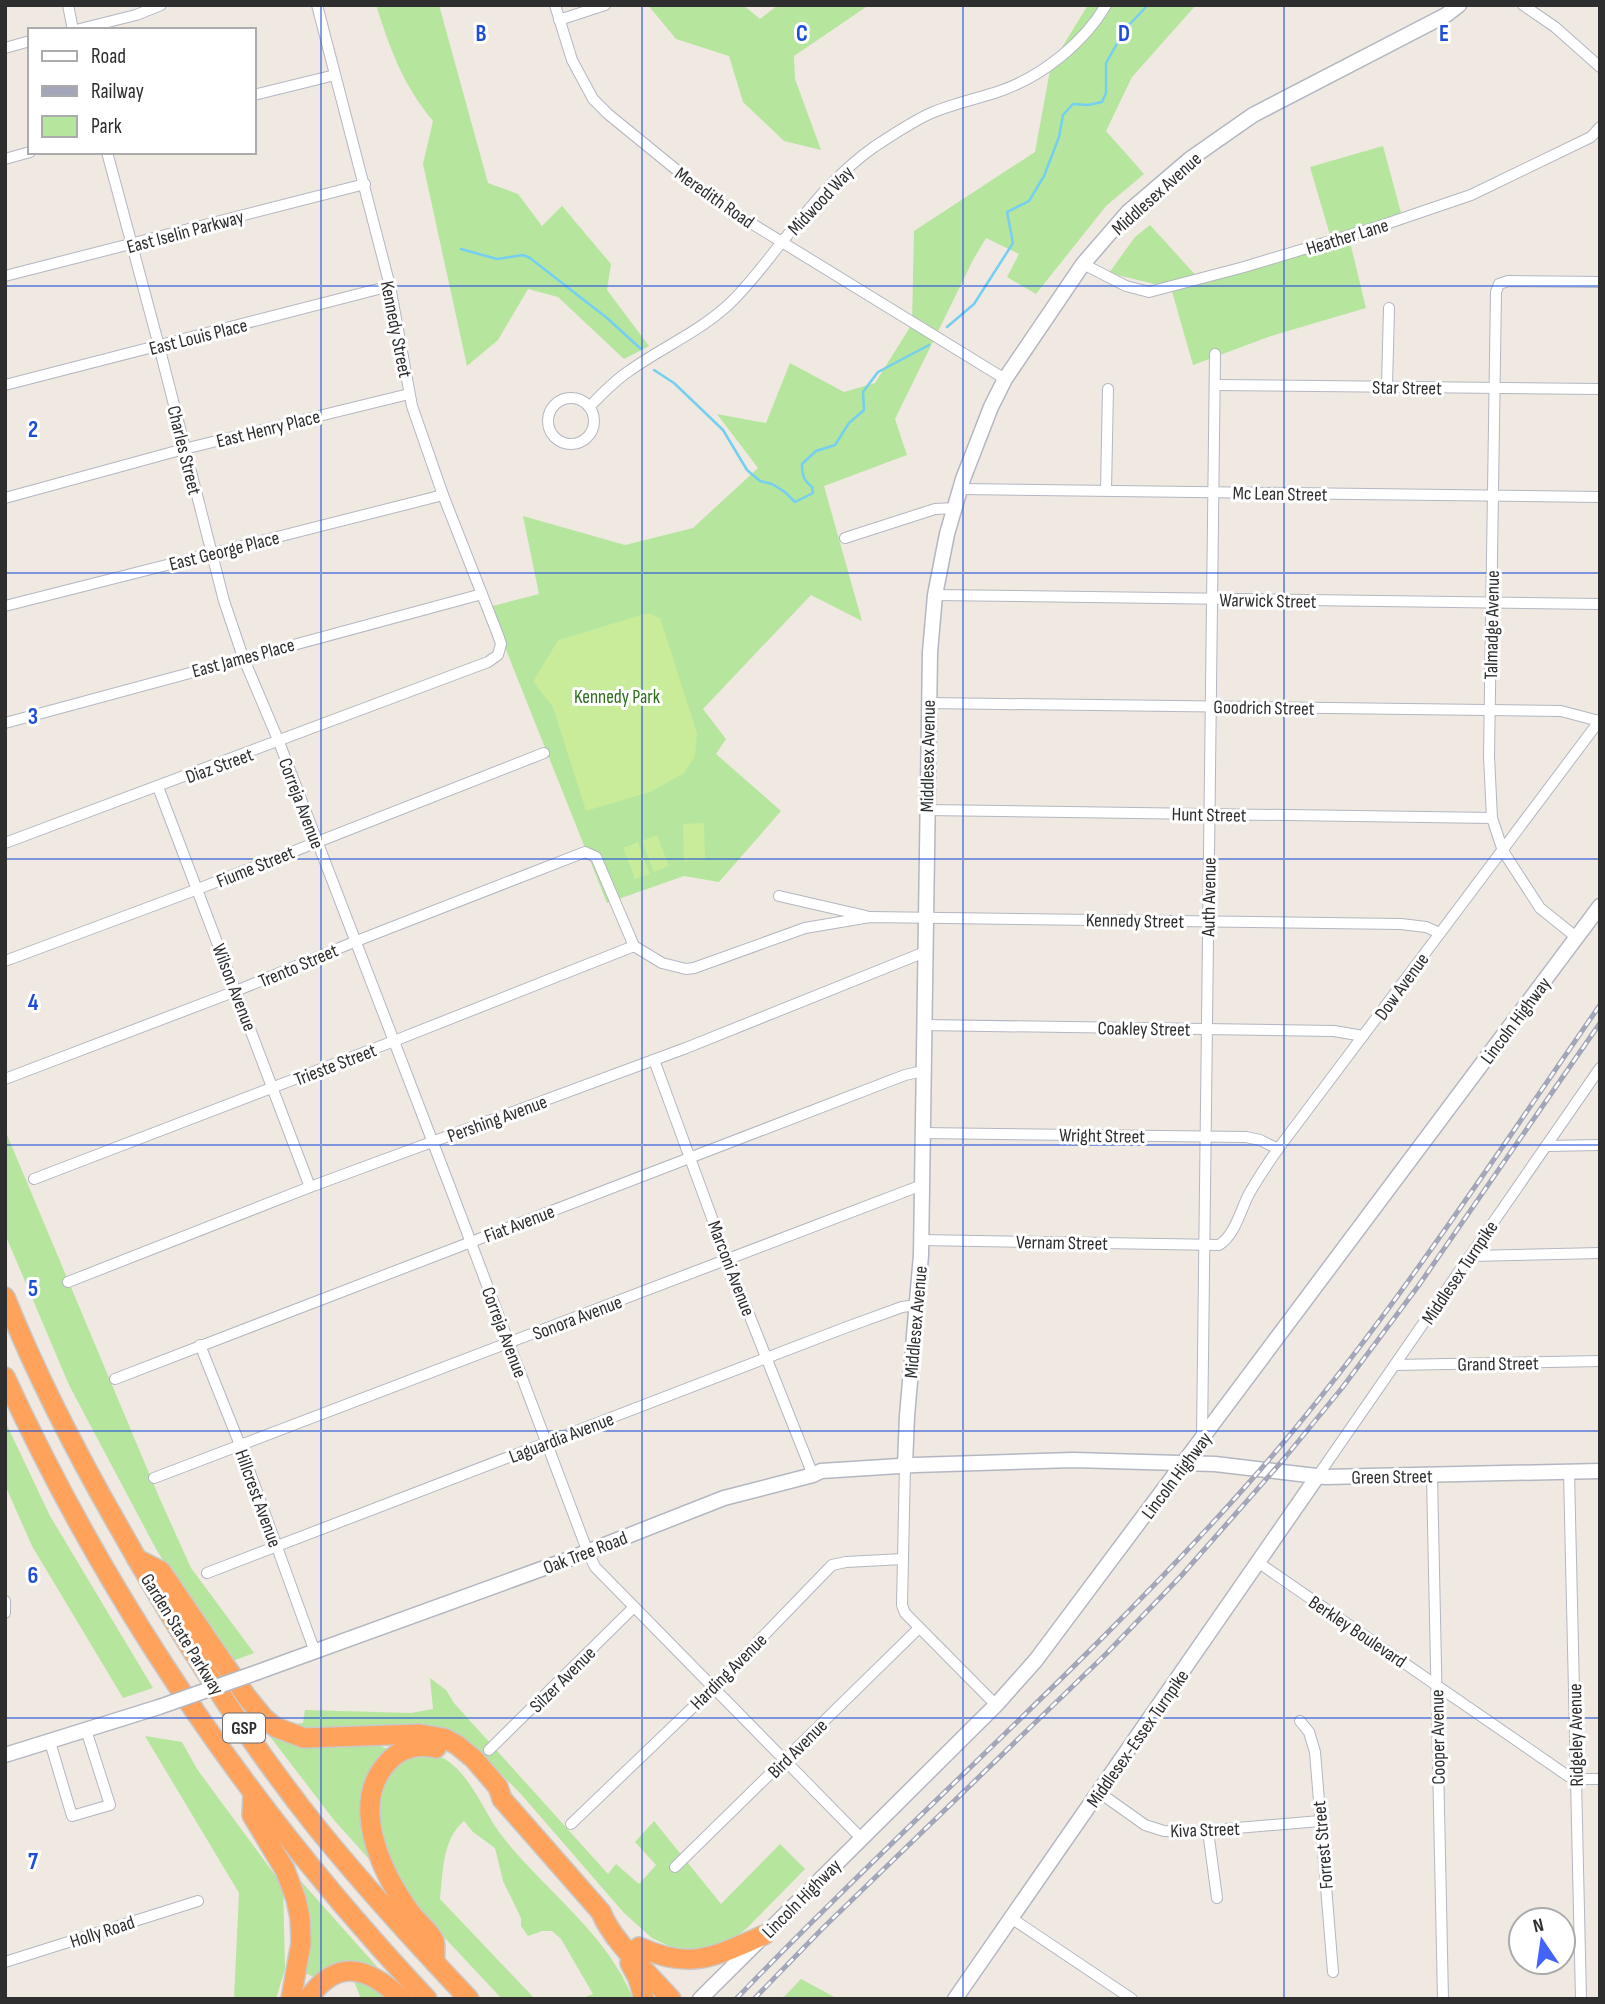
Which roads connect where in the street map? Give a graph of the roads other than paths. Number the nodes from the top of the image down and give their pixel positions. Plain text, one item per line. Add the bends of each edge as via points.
1 (68, 5) edge
2 (161, 5) edge
3 (317, 5) edge
4 (555, 5) edge
5 (605, 5) edge
6 (1106, 5) edge
7 (1459, 5) edge
8 (1523, 5) edge
9 (559, 20) junction
10 (74, 28) edge
11 (82, 28) edge
12 (28, 42) edge
13 (5, 48) edge
14 (1600, 67) edge
15 (335, 75) junction
16 (256, 95) edge
17 (1600, 127) edge
18 (28, 153) edge
19 (108, 154) edge
20 (5, 159) edge
21 (365, 184) junction
22 (781, 242) junction
23 (132, 245) junction
24 (1083, 264) junction
25 (5, 276) edge
26 (1600, 282) edge
27 (390, 286) junction
28 (1389, 308) dead end
29 (159, 346) junction
30 (1215, 354) dead end
31 (1005, 379) junction
32 (1215, 384) junction
33 (5, 385) edge
34 (1387, 387) junction
35 (1494, 388) junction
36 (1108, 389) dead end
37 (1600, 389) edge
38 (409, 394) junction
39 (589, 407) junction
40 (184, 449) junction
41 (960, 489) junction
42 (1106, 491) junction
43 (1213, 492) junction
44 (443, 495) junction
45 (1493, 495) junction
46 (1600, 497) edge
47 (5, 498) edge
48 (954, 508) junction
49 (845, 538) dead end
50 (211, 554) junction
51 (482, 594) junction
52 (935, 595) junction
53 (1212, 599) junction
54 (1491, 603) junction
55 (1600, 604) edge
56 (5, 606) edge
57 (501, 644) joint
58 (243, 657) junction
59 (928, 703) junction
60 (1210, 706) junction
61 (1490, 710) junction
62 (1599, 720) edge
63 (5, 723) edge
64 (279, 742) junction
65 (544, 753) dead end
66 (158, 787) junction
67 (926, 810) junction
68 (1209, 814) junction
69 (1492, 818) junction
70 (317, 841) junction
71 (5, 844) edge
72 (1503, 851) junction
73 (198, 889) junction
74 (779, 896) dead end
75 (1600, 906) edge
76 (870, 917) junction
77 (926, 917) junction
78 (1208, 921) junction
79 (1440, 933) junction
80 (1577, 937) junction
81 (354, 942) junction
82 (634, 946) junction
83 (925, 952) junction
84 (5, 961) edge
85 (236, 991) junction
86 (924, 1025) junction
87 (1207, 1029) junction
88 (1363, 1036) junction
89 (394, 1041) junction
90 (654, 1060) junction
91 (1600, 1068) edge
92 (923, 1071) junction
93 (5, 1079) edge
94 (273, 1088) junction
95 (922, 1133) junction
96 (1205, 1136) junction
97 (432, 1142) junction
98 (1600, 1145) edge
99 (1546, 1146) junction
100 (1278, 1149) junction
101 (690, 1157) junction
102 (34, 1179) dead end
103 (922, 1185) junction
104 (310, 1187) junction
105 (921, 1240) junction
106 (470, 1242) junction
107 (1204, 1244) junction
108 (1600, 1253) edge
109 (1470, 1256) junction
110 (727, 1259) junction
111 (68, 1282) dead end
112 (5, 1297) edge
113 (917, 1305) junction
114 (509, 1343) junction
115 (200, 1345) junction
116 (766, 1357) junction
117 (1600, 1361) edge
118 (1395, 1365) junction
119 (5, 1377) edge
120 (115, 1379) dead end
121 (1202, 1440) junction
122 (547, 1443) junction
123 (240, 1445) junction
124 (1185, 1463) junction
125 (905, 1465) junction
126 (1600, 1471) edge
127 (1569, 1472) junction
128 (813, 1475) junction
129 (1432, 1475) junction
130 (1317, 1476) junction
131 (154, 1478) dead end
132 (277, 1545) junction
133 (587, 1550) junction
134 (137, 1559) junction
135 (903, 1559) junction
136 (1259, 1563) junction
137 (207, 1573) dead end
138 (5, 1601) edge
139 (634, 1607) junction
140 (5, 1613) edge
141 (918, 1629) junction
142 (315, 1652) junction
143 (1436, 1684) junction
144 (714, 1687) junction
145 (996, 1705) junction
146 (1300, 1721) dead end
147 (86, 1730) junction
148 (50, 1742) junction
149 (489, 1750) dead end
150 (5, 1755) edge
151 (786, 1760) junction
152 (1576, 1779) junction
153 (1600, 1779) edge
154 (1100, 1793) junction
155 (253, 1794) junction
156 (502, 1799) junction
157 (1320, 1821) junction
158 (571, 1824) dead end
159 (1208, 1830) junction
160 (861, 1838) junction
161 (674, 1867) dead end
162 (1217, 1898) dead end
163 (198, 1901) dead end
164 (601, 1912) junction
165 (1011, 1918) junction
166 (764, 1935) junction
167 (618, 1940) junction
168 (639, 1947) junction
169 (5, 1962) edge
170 (435, 1962) junction
171 (1333, 1972) dead end
172 (291, 1999) edge
173 (308, 1999) edge
174 (402, 1999) edge
175 (427, 1999) edge
176 (469, 1999) edge
177 (644, 1999) edge
178 (671, 1999) edge
179 (687, 1999) edge
180 (700, 1999) edge
181 (955, 1999) edge
182 (1132, 1999) edge
183 (1443, 1999) edge
184 (1581, 1999) edge

1 - 10 street
2 - 11 street
3 - 15 street, Kennedy Street
4 - 9 street, Meredith Road
5 - 9 street
6 - 22 street, Midwood Way via 1078,40 1028,79 931,113 872,148 831,182
7 - 24 street, Middlesex Avenue via 1253,115 1190,159 1128,212
8 - 14 street
9 - 22 street, Meredith Road via 572,60 593,99 608,114 695,185
12 - 13 street
15 - 16 street
15 - 21 street, Kennedy Street
17 - 24 street, Heather Lane via 1591,137 1471,195 1244,267 1149,292
18 - 20 street
19 - 23 street, Charles Street
21 - 23 street, East Iselin Parkway
21 - 27 street, Kennedy Street
22 - 31 street, Meredith Road
22 - 39 street, Midwood Way via 727,306 608,386
23 - 25 street, East Iselin Parkway
23 - 29 street, Charles Street
24 - 31 street, Middlesex Avenue
26 - 35 street, Talmadge Avenue via 1499,284
27 - 29 street, East Louis Place
27 - 38 street, Kennedy Street
28 - 34 street
29 - 33 street, East Louis Place
29 - 40 street, Charles Street
30 - 32 street, Auth Avenue
31 - 41 street, Middlesex Avenue
32 - 34 street, Star Street
32 - 43 street, Auth Avenue
34 - 35 street, Star Street
35 - 37 street, Star Street
35 - 45 street, Talmadge Avenue
36 - 42 street
38 - 40 street, East Henry Place
38 - 44 street, Kennedy Street
39 - 39 street via 578,399 557,403 548,423 555,437 576,444 589,436 594,421
40 - 47 street, East Henry Place
40 - 50 street, Charles Street
41 - 42 street, Mc Lean Street
41 - 48 street, Middlesex Avenue
42 - 43 street, Mc Lean Street
43 - 45 street, Mc Lean Street
43 - 53 street, Auth Avenue
44 - 50 street, East George Place
44 - 51 street, Kennedy Street
45 - 46 street, Mc Lean Street
45 - 54 street, Talmadge Avenue
48 - 49 street via 935,509
48 - 52 street, Middlesex Avenue
50 - 56 street, East George Place
50 - 58 street, Charles Street
51 - 57 street, Kennedy Street
51 - 58 street, East James Place
52 - 53 street, Warwick Street
52 - 59 street, Middlesex Avenue
53 - 54 street, Warwick Street
53 - 60 street, Auth Avenue
54 - 55 street, Warwick Street
54 - 61 street, Talmadge Avenue
57 - 64 street, Diaz Street via 498,655 488,662
58 - 63 street, East James Place
58 - 64 street, Charles Street
59 - 60 street, Goodrich Street
59 - 67 street, Middlesex Avenue
60 - 61 street, Goodrich Street
60 - 68 street, Auth Avenue
61 - 62 street, Goodrich Street via 1561,711
61 - 69 street, Talmadge Avenue
62 - 72 street, Dow Avenue
64 - 66 street, Diaz Street
64 - 70 street, Correja Avenue
65 - 70 street, Fiume Street
66 - 71 street, Diaz Street
66 - 73 street, Wilson Avenue
67 - 68 street, Hunt Street
67 - 77 street, Middlesex Avenue
68 - 69 street, Hunt Street
68 - 78 street, Auth Avenue
69 - 72 street, Talmadge Avenue
70 - 73 street, Fiume Street
70 - 81 street, Correja Avenue
72 - 79 street, Dow Avenue
72 - 80 street, Talmadge Avenue via 1540,908
73 - 84 street, Fiume Street
73 - 85 street, Wilson Avenue
74 - 76 street, Kennedy Street
75 - 80 street, Lincoln Highway
76 - 77 street, Kennedy Street
76 - 82 street, Kennedy Street via 806,928 686,969 662,963
77 - 78 street, Kennedy Street
77 - 83 street, Middlesex Avenue
78 - 79 street, Kennedy Street via 1410,924
78 - 87 street, Auth Avenue
79 - 88 street, Dow Avenue
80 - 121 street, Lincoln Highway
81 - 82 street, Trento Street via 585,852 596,857
81 - 85 street, Trento Street
81 - 89 street, Correja Avenue
82 - 89 street, Trieste Street
83 - 86 street, Middlesex Avenue
83 - 90 street, Pershing Avenue
85 - 93 street, Trento Street
85 - 94 street, Wilson Avenue
86 - 87 street, Coakley Street
86 - 92 street, Middlesex Avenue
87 - 88 street, Coakley Street via 1343,1031
87 - 96 street, Auth Avenue
88 - 100 street, Dow Avenue
89 - 94 street, Trieste Street
89 - 97 street, Correja Avenue
90 - 97 street, Pershing Avenue
90 - 101 street, Marconi Avenue
91 - 99 street, Middlesex Turnpike
92 - 95 street, Middlesex Avenue
92 - 101 street, Fiat Avenue
94 - 102 street, Trieste Street
94 - 104 street, Wilson Avenue
95 - 96 street, Wright Street
95 - 103 street, Middlesex Avenue
96 - 100 street, Wright Street via 1254,1138
96 - 107 street, Auth Avenue
97 - 104 street, Pershing Avenue
97 - 106 street, Correja Avenue
98 - 99 street
99 - 109 street, Middlesex Turnpike
100 - 107 street, Dow Avenue via 1228,1238 1219,1245
101 - 106 street, Fiat Avenue
101 - 110 street, Marconi Avenue
103 - 105 street, Middlesex Avenue
103 - 110 street, Sonora Avenue
104 - 111 street, Pershing Avenue
105 - 107 street, Vernam Street
105 - 113 street, Middlesex Avenue
106 - 114 street, Correja Avenue
106 - 115 street, Fiat Avenue
107 - 121 street, Auth Avenue
108 - 109 street
109 - 118 street, Middlesex Turnpike
110 - 114 street, Sonora Avenue
110 - 116 street, Marconi Avenue
112 - 134 highway, Garden State Parkway / GSP via 66,1429
113 - 116 street, Laguardia Avenue
113 - 125 street, Middlesex Avenue
114 - 122 street, Correja Avenue
114 - 123 street, Sonora Avenue
115 - 120 street, Fiat Avenue
115 - 123 street, Hillcrest Avenue
116 - 122 street, Laguardia Avenue
116 - 128 street, Marconi Avenue
117 - 118 street, Grand Street
118 - 130 street, Middlesex Turnpike
119 - 155 highway, Garden State Parkway via 83,1533 177,1689
121 - 124 street, Lincoln Highway
122 - 132 street, Laguardia Avenue
122 - 133 street, Correja Avenue
123 - 131 street, Sonora Avenue
123 - 132 street, Hillcrest Avenue
124 - 125 street, Oak Tree Road via 1073,1460
124 - 130 street, Green Street
124 - 145 street, Lincoln Highway via 1048,1645
125 - 128 street, Oak Tree Road
125 - 135 street, Middlesex Avenue
126 - 127 street, Green Street
127 - 129 street, Green Street
127 - 152 street, Ridgeley Avenue
128 - 133 street, Oak Tree Road via 724,1498
129 - 130 street, Green Street
129 - 143 street, Cooper Avenue
130 - 136 street, Middlesex-Essex Turnpike
132 - 137 street, Laguardia Avenue
132 - 142 street, Hillcrest Avenue
133 - 139 street, Correja Avenue via 595,1567
133 - 142 street, Oak Tree Road
134 - 156 highway via 161,1571 240,1688 275,1727 304,1738 420,1734 444,1738 474,1759 498,1787
134 - 170 highway, Garden State Parkway / GSP via 277,1775 362,1882
135 - 141 street, Middlesex Avenue via 903,1609
135 - 144 street, Harding Avenue via 832,1566
136 - 143 street, Berkley Boulevard
136 - 154 street, Middlesex-Essex Turnpike
138 - 140 street
139 - 144 street, Correja Avenue
139 - 149 street, Silzer Avenue
141 - 145 street, Middlesex Avenue
141 - 151 street, Bird Avenue
142 - 147 street, Oak Tree Road, bridge
143 - 152 street, Berkley Boulevard
143 - 183 street, Cooper Avenue
144 - 151 street, Correja Avenue
144 - 158 street, Harding Avenue
145 - 160 street, Lincoln Highway
146 - 157 street, Forrest Street via 1314,1745
147 - 148 street, Oak Tree Road
147 - 148 street via 110,1805 72,1816
148 - 150 street, Oak Tree Road
151 - 160 street, Correja Avenue
151 - 161 street, Bird Avenue
152 - 153 street
152 - 184 street, Ridgeley Avenue
154 - 159 street, Kiva Street via 1145,1825 1176,1832
154 - 165 street, Middlesex-Essex Turnpike
155 - 172 highway via 252,1815 279,1858 298,1909 301,1943
155 - 175 highway via 345,1908
156 - 164 highway
156 - 170 highway via 491,1794 454,1756 430,1746 399,1752 376,1782 370,1811 377,1850 403,1902 433,1940
157 - 159 street, Kiva Street
157 - 171 street, Forrest Street
159 - 162 street
160 - 166 street, Lincoln Highway
163 - 169 street, Holly Road
164 - 167 highway
164 - 168 highway via 614,1918
165 - 181 street, Middlesex-Essex Turnpike
165 - 182 street
166 - 168 highway via 698,1959 665,1958
166 - 180 street, Lincoln Highway
167 - 177 highway
167 - 178 highway
168 - 179 highway
170 - 176 highway, Garden State Parkway / GSP
173 - 174 highway via 331,1976 355,1971 376,1977

